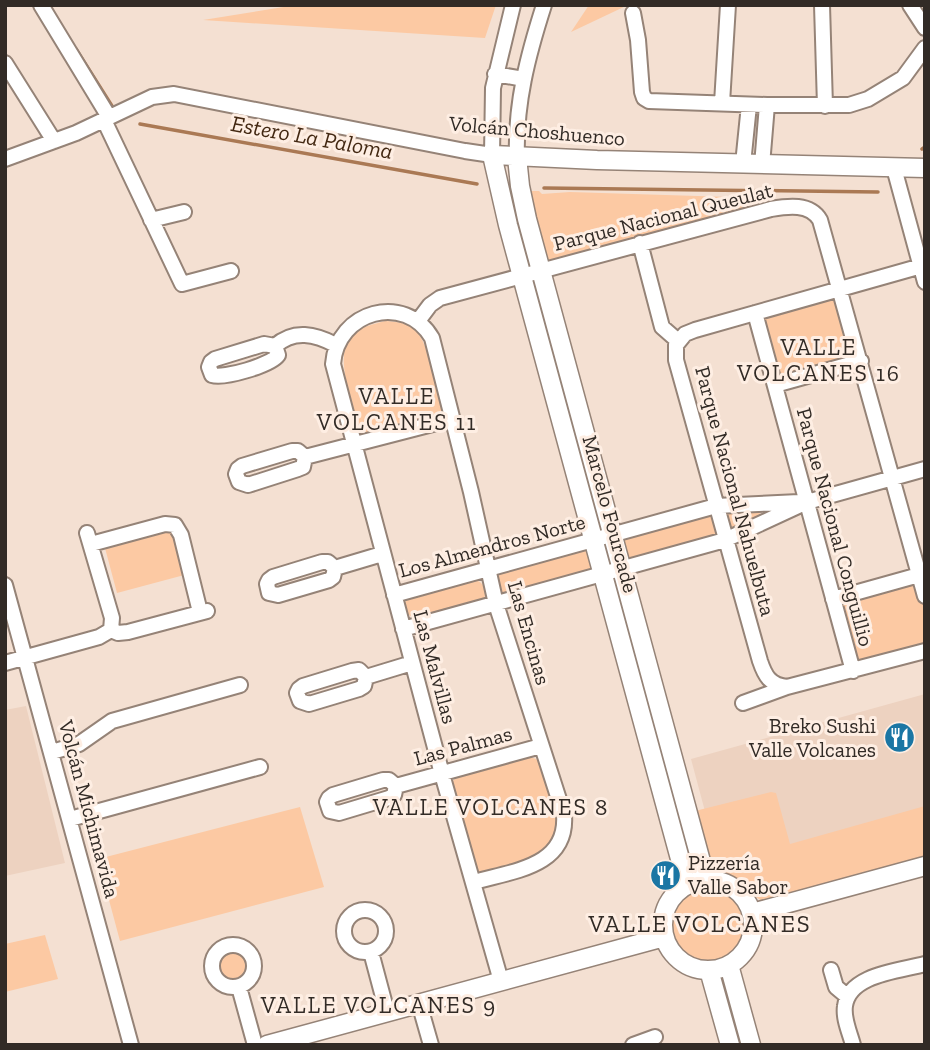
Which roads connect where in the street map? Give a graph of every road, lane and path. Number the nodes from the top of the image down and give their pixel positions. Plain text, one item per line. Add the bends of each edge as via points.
1 (41, 5) edge
2 (513, 5) edge
3 (544, 5) edge
4 (728, 5) edge
5 (822, 5) edge
6 (909, 5) edge
7 (633, 13) dead end
8 (925, 28) edge
9 (925, 48) edge
10 (5, 63) edge
11 (495, 74) junction
12 (524, 79) junction
13 (722, 103) junction
14 (749, 105) junction
15 (767, 105) junction
16 (825, 106) junction
17 (106, 118) junction
18 (54, 141) junction
19 (492, 155) junction
20 (517, 156) junction
21 (5, 159) edge
22 (743, 164) junction
23 (762, 165) junction
24 (894, 168) junction
25 (925, 168) edge
26 (184, 212) dead end
27 (151, 220) junction
28 (640, 243) junction
29 (923, 266) edge
30 (541, 270) junction
31 (231, 271) dead end
32 (522, 275) junction
33 (925, 282) edge
34 (841, 289) junction
35 (755, 313) junction
36 (418, 321) junction
37 (678, 341) junction
38 (336, 345) junction
39 (275, 346) dead end
40 (861, 361) junction
41 (775, 385) junction
42 (452, 419) junction
43 (354, 444) junction
44 (305, 457) dead end
45 (925, 469) edge
46 (893, 478) junction
47 (807, 502) junction
48 (716, 506) junction
49 (614, 534) junction
50 (594, 540) junction
51 (726, 540) junction
52 (382, 554) junction
53 (335, 568) dead end
54 (489, 569) junction
55 (622, 569) junction
56 (603, 574) junction
57 (919, 575) junction
58 (5, 585) edge
59 (394, 595) junction
60 (925, 596) edge
61 (833, 599) junction
62 (496, 604) junction
63 (403, 629) junction
64 (111, 630) junction
65 (925, 650) edge
66 (24, 658) junction
67 (5, 663) edge
68 (412, 663) junction
69 (853, 671) junction
70 (366, 677) dead end
71 (240, 685) dead end
72 (787, 687) junction
73 (743, 702) dead end
74 (541, 746) junction
75 (52, 752) junction
76 (260, 767) dead end
77 (442, 774) junction
78 (396, 786) dead end
79 (70, 819) junction
80 (925, 866) edge
81 (709, 879) junction
82 (474, 882) junction
83 (685, 886) junction
84 (752, 913) junction
85 (664, 937) junction
86 (371, 952) dead end
87 (925, 964) edge
88 (729, 965) junction
89 (709, 970) junction
90 (831, 970) dead end
91 (502, 981) junction
92 (239, 987) dead end
93 (848, 997) junction
94 (419, 1003) junction
95 (387, 1012) junction
96 (655, 1037) dead end
97 (131, 1045) edge
98 (255, 1045) edge
99 (267, 1045) edge
100 (430, 1045) edge
101 (633, 1045) edge
102 (730, 1045) edge
103 (751, 1045) edge
104 (853, 1045) edge

1 - 17 street
2 - 11 street
3 - 12 street
4 - 13 street
5 - 16 street
6 - 8 street
7 - 13 street via 644,97 649,101
9 - 16 street via 903,78 884,91 849,105
10 - 18 street
11 - 12 street
11 - 19 street
12 - 20 street via 517,116
13 - 14 street
14 - 15 street
14 - 22 street
15 - 16 street
15 - 23 street
17 - 18 street, Volcán Choshuenco
17 - 19 street, Volcán Choshuenco via 155,96 181,94
17 - 27 street
18 - 21 street, Volcán Choshuenco
19 - 20 street, Volcán Choshuenco
19 - 32 street, Marcelo Fourcade
20 - 22 street, Volcán Choshuenco
20 - 30 street, Marcelo Fourcade
22 - 23 street, Volcán Choshuenco
23 - 24 street, Volcán Choshuenco
24 - 25 street, Volcán Choshuenco
24 - 29 street
26 - 27 street
27 - 31 street via 182,284
28 - 30 street, Parque Nacional Queulat
28 - 34 street, Parque Nacional Queulat via 771,209 807,208 820,220
28 - 37 street via 662,327
29 - 33 street
29 - 34 street, Parque Nacional Nahuelbuta
30 - 32 street, Parque Nacional Queulat
30 - 49 street, Marcelo Fourcade
32 - 36 street, Parque Nacional Queulat via 436,299
32 - 50 street, Marcelo Fourcade
34 - 35 street, Parque Nacional Nahuelbuta
34 - 40 street, Parque Nacional Queulat
35 - 37 street, Parque Nacional Nahuelbuta via 695,330
35 - 41 street, Parque Nacional Conguillio
36 - 38 street via 398,313 372,316 344,330
36 - 42 street, Las Encinas via 432,338
37 - 48 street, Parque Nacional Nahuelbuta via 676,360
38 - 39 street via 307,334
38 - 43 street, Las Malvillas via 332,364
40 - 41 street
40 - 46 street, Parque Nacional Queulat
41 - 47 street, Parque Nacional Conguillio
42 - 43 street
42 - 54 street, Las Encinas
43 - 44 street
43 - 52 street, Las Malvillas
45 - 46 street
46 - 47 street
46 - 57 street, Parque Nacional Queulat
47 - 48 street, Los Almendros Norte
47 - 51 street
47 - 61 street, Parque Nacional Conguillio
48 - 49 street, Los Almendros Norte
48 - 51 street, Parque Nacional Nahuelbuta
49 - 50 street, Los Almendros Norte
49 - 55 street, Marcelo Fourcade
50 - 54 street, Los Almendros Norte
50 - 56 street, Marcelo Fourcade
51 - 55 street
51 - 72 street, Parque Nacional Nahuelbuta via 764,672 775,685
52 - 53 street
52 - 59 street, Las Malvillas
54 - 59 street, Los Almendros Norte
54 - 62 street, Las Encinas
55 - 56 street
55 - 81 street, Marcelo Fourcade
56 - 62 street
56 - 83 street, Marcelo Fourcade
57 - 60 street, Parque Nacional Queulat
57 - 61 street
58 - 66 street, Volcán Michimavida
59 - 63 street, Las Malvillas
61 - 69 street, Parque Nacional Conguillio
62 - 63 street
62 - 74 street, Las Encinas
63 - 68 street, Las Malvillas
64 - 64 street via 112,618 89,539 175,525 204,611 128,632
64 - 66 street
65 - 69 street
66 - 67 street
66 - 75 street, Volcán Michimavida
68 - 70 street
68 - 77 street, Las Malvillas
69 - 72 street
71 - 75 street via 112,721 79,744
72 - 73 street
74 - 77 street, Las Palmas
74 - 82 street, Las Encinas via 564,815 561,842 535,864
75 - 79 street, Volcán Michimavida
76 - 79 street
77 - 78 street, Las Palmas
77 - 82 street, Las Malvillas
79 - 97 street, Volcán Michimavida
80 - 84 street
81 - 83 street
81 - 84 street via 736,889
82 - 91 street, Las Malvillas
83 - 85 street via 666,908
84 - 88 street via 750,943
85 - 89 street via 681,961
85 - 91 street
86 - 95 street
87 - 93 street via 870,979
88 - 89 street
88 - 103 street
89 - 102 street
90 - 93 street via 836,987
91 - 94 street
92 - 98 street
93 - 104 street via 845,1016
94 - 95 street
94 - 100 street
95 - 99 street
96 - 101 street

